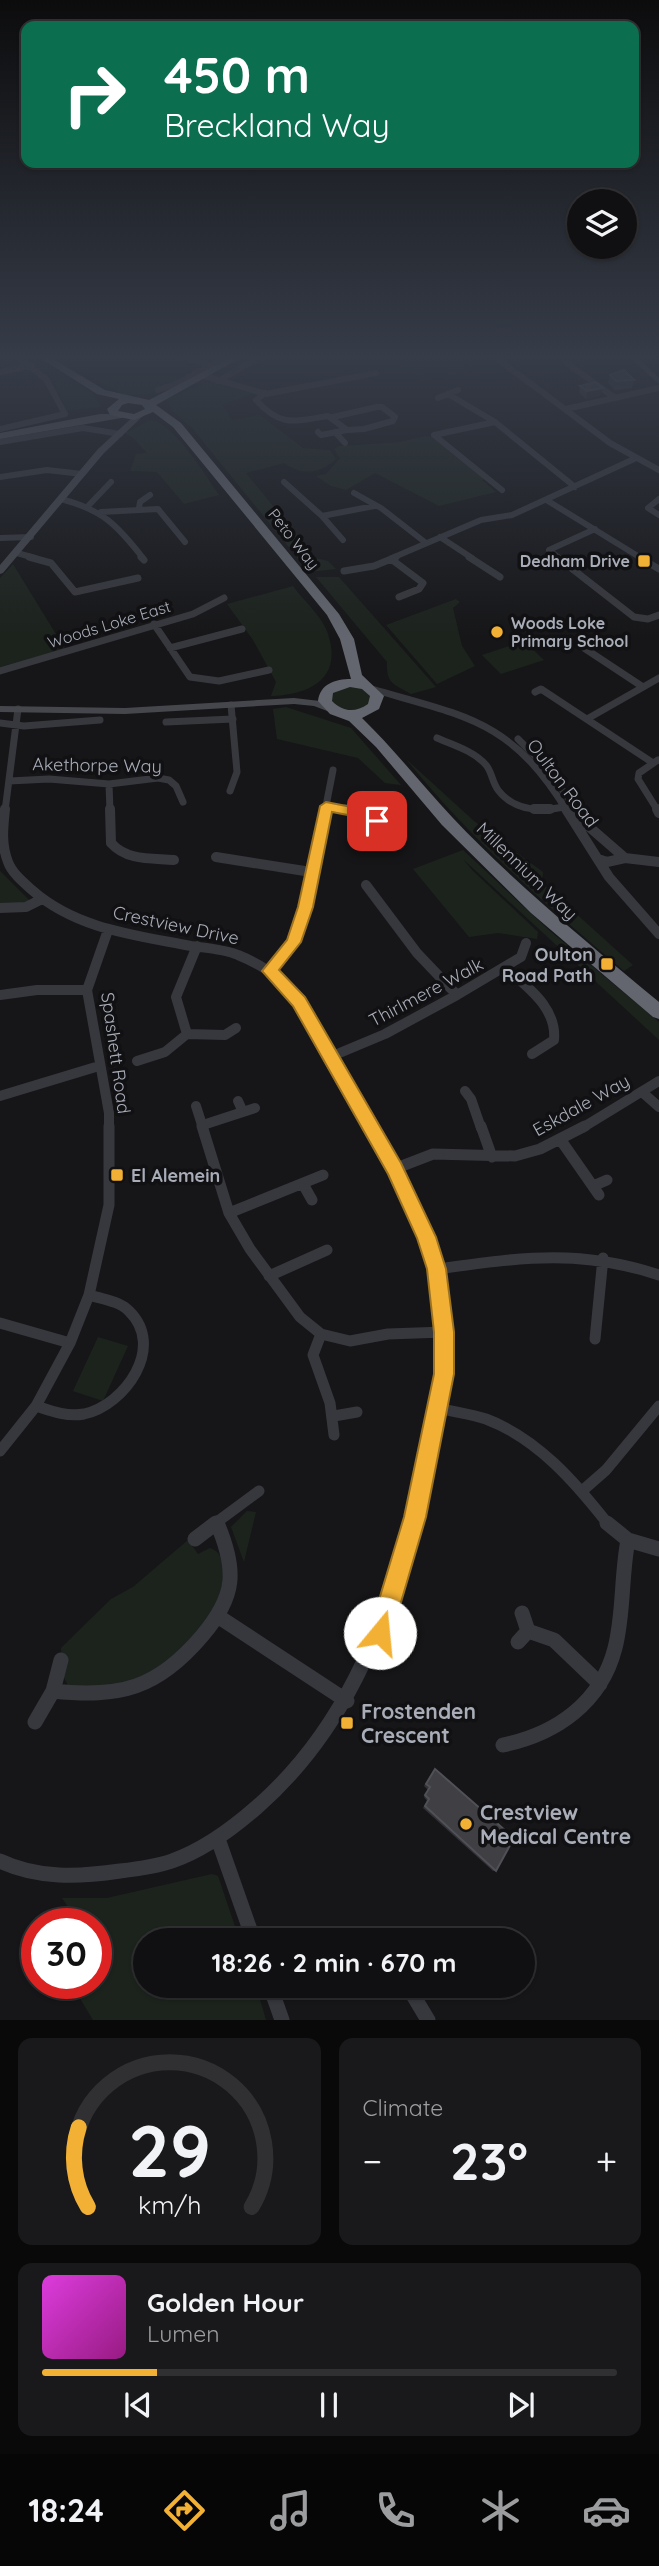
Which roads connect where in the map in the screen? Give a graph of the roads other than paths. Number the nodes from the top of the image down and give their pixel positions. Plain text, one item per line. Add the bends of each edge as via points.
1 (101, 450) edge
2 (198, 450) edge
3 (451, 450) edge
4 (530, 450) edge
5 (623, 450) edge
6 (635, 459) junction
7 (659, 470) edge
8 (82, 474) junction
9 (0, 477) edge
10 (111, 482) dead end
11 (284, 482) dead end
12 (575, 487) junction
13 (502, 490) dead end
14 (354, 493) dead end
15 (150, 495) dead end
16 (61, 499) junction
17 (659, 499) edge
18 (548, 501) junction
19 (89, 505) junction
20 (374, 506) junction
21 (139, 508) junction
22 (101, 512) junction
23 (659, 515) edge
24 (322, 516) junction
25 (594, 529) junction
26 (31, 537) junction
27 (440, 537) junction
28 (0, 538) edge
29 (343, 540) dead end
30 (185, 542) dead end
31 (426, 543) junction
32 (17, 553) junction
33 (391, 559) junction
34 (144, 560) dead end
35 (1, 569) edge
36 (659, 569) edge
37 (344, 570) dead end
38 (500, 577) dead end
39 (138, 578) dead end
40 (399, 597) dead end
41 (224, 598) dead end
42 (659, 615) edge
43 (154, 624) junction
44 (242, 629) dead end
45 (170, 648) junction
46 (584, 648) dead end
47 (349, 651) junction
48 (269, 670) dead end
49 (0, 671) edge
50 (659, 678) edge
51 (368, 687) junction
52 (643, 687) junction
53 (331, 688) junction
54 (535, 692) dead end
55 (294, 701) junction
56 (404, 701) junction
57 (231, 705) junction
58 (374, 706) junction
59 (0, 709) edge
60 (18, 709) junction
61 (337, 712) junction
62 (233, 719) junction
63 (587, 719) junction
64 (100, 720) dead end
65 (0, 723) edge
66 (17, 724) junction
67 (172, 724) dead end
68 (437, 738) dead end
69 (517, 739) dead end
70 (381, 744) junction
71 (656, 761) edge
72 (332, 770) dead end
73 (9, 780) junction
74 (109, 784) junction
75 (190, 790) dead end
76 (230, 791) dead end
77 (180, 792) junction
78 (3, 802) edge
79 (183, 802) dead end
80 (326, 806) junction
81 (564, 807) junction
82 (659, 813) edge
83 (387, 833) dead end
84 (216, 857) dead end
85 (595, 857) junction
86 (625, 858) junction
87 (174, 860) dead end
88 (659, 862) edge
89 (4, 866) edge
90 (311, 872) junction
91 (366, 885) dead end
92 (42, 899) junction
93 (0, 908) edge
94 (108, 930) junction
95 (659, 934) edge
96 (526, 943) dead end
97 (197, 946) junction
98 (505, 967) junction
99 (270, 971) junction
100 (88, 990) junction
101 (0, 995) edge
102 (457, 995) junction
103 (659, 1012) edge
104 (236, 1028) dead end
105 (187, 1034) junction
106 (532, 1054) dead end
107 (330, 1057) junction
108 (136, 1062) dead end
109 (99, 1066) junction
110 (659, 1082) edge
111 (464, 1091) dead end
112 (642, 1092) junction
113 (0, 1096) edge
114 (196, 1106) dead end
115 (659, 1107) edge
116 (255, 1108) dead end
117 (203, 1125) junction
118 (560, 1139) junction
119 (492, 1157) junction
120 (394, 1169) junction
121 (323, 1175) dead end
122 (607, 1180) dead end
123 (303, 1184) junction
124 (312, 1200) dead end
125 (229, 1213) junction
126 (327, 1250) dead end
127 (603, 1258) junction
128 (437, 1269) junction
129 (659, 1275) edge
130 (269, 1276) junction
131 (89, 1295) junction
132 (0, 1323) edge
133 (444, 1332) junction
134 (321, 1335) junction
135 (595, 1339) dead end
136 (70, 1343) junction
137 (36, 1406) junction
138 (659, 1406) edge
139 (438, 1408) junction
140 (357, 1412) dead end
141 (334, 1416) junction
142 (334, 1435) dead end
143 (0, 1451) edge
144 (259, 1491) dead end
145 (582, 1491) junction
146 (217, 1522) junction
147 (195, 1539) dead end
148 (628, 1540) junction
149 (659, 1549) edge
150 (522, 1613) dead end
151 (219, 1617) junction
152 (61, 1660) dead end
153 (600, 1684) junction
154 (53, 1691) junction
155 (347, 1701) junction
156 (35, 1722) dead end
157 (503, 1745) dead end
158 (218, 1839) junction
159 (0, 1861) edge
160 (249, 1928) edge
161 (274, 1998) edge
162 (415, 1998) edge
163 (282, 2020) edge
164 (428, 2020) edge

1 - 8 main road
2 - 47 highway, Peto Way via 333,614
3 - 13 street
4 - 12 street
5 - 6 street
6 - 7 street
6 - 12 street
8 - 9 street via 47,470
8 - 16 main road
10 - 19 street
11 - 24 street
12 - 18 street
14 - 20 street
15 - 21 street
16 - 19 street
16 - 26 main road
17 - 23 street via 648,508
18 - 25 street
18 - 27 street
19 - 22 street
20 - 24 street
20 - 31 street
21 - 22 street
21 - 30 street via 161,511
22 - 34 street
24 - 29 street
25 - 36 street
25 - 42 street via 549,550 634,617
26 - 28 street
26 - 32 main road
27 - 31 street
27 - 38 street
31 - 33 street
32 - 35 main road
32 - 39 street via 51,563 75,592
33 - 37 street
33 - 40 street via 423,583
41 - 43 street, Woods Loke East via 193,614
43 - 45 street
43 - 49 street, Woods Loke East
44 - 45 street
45 - 48 street via 190,677 199,682
46 - 52 street
47 - 51 highway, Peto Way via 356,676
47 - 53 highway
50 - 52 street
51 - 53 highway via 352,682
51 - 56 street, Oulton Road
51 - 58 highway via 377,696
52 - 63 street
53 - 55 main road
53 - 61 highway via 324,697
54 - 63 street via 541,689
55 - 57 main road
55 - 61 main road via 316,703
56 - 58 street, Oulton Road
56 - 81 street, Oulton Road via 457,713 506,738
57 - 60 main road via 125,711
57 - 62 street
58 - 61 highway via 357,715
58 - 70 highway, Millennium Way
59 - 60 main road
60 - 66 street, Crestview Drive
61 - 70 highway, Millennium Way via 354,718
62 - 67 street
62 - 76 street via 237,772
63 - 71 street
64 - 66 street via 90,725
65 - 66 street
66 - 73 street, Crestview Drive
68 - 81 street via 487,765 496,788 507,798 531,811
69 - 86 street via 547,768 587,825
70 - 103 highway, Millennium Way via 424,797 491,865
71 - 82 street via 639,773 638,779
72 - 80 street
73 - 74 street, Akethorpe Way
73 - 78 street, Crestview Drive
74 - 77 street, Akethorpe Way via 158,778 169,780
74 - 87 street via 111,844 116,851
75 - 77 street, Akethorpe Way
77 - 79 street, Akethorpe Way
78 - 89 street, Crestview Drive
80 - 83 street via 362,813
80 - 90 street
81 - 85 street, Oulton Road
84 - 90 street
85 - 86 street via 607,862
85 - 95 street, Oulton Road
86 - 88 street
89 - 92 street, Crestview Drive
90 - 99 street via 294,942
91 - 102 street via 416,953
92 - 93 street via 26,907
92 - 94 street, Crestview Drive
94 - 97 street, Crestview Drive
94 - 100 street, Spashett Road
96 - 98 street, Thirlmere Walk via 521,957
97 - 99 street, Crestview Drive via 236,954
97 - 105 street via 176,997
98 - 102 street, Thirlmere Walk
98 - 106 street via 551,1013 557,1029 549,1051
99 - 107 street, Crestview Drive via 292,991
100 - 101 street
100 - 109 street, Spashett Road
102 - 107 street, Thirlmere Walk
104 - 105 street via 227,1039
105 - 108 street via 176,1046
107 - 120 street, Crestview Drive
109 - 113 street
109 - 131 street, Spashett Road via 109,1113 109,1205
110 - 112 street, Eskdale Way
111 - 119 street
112 - 115 street
112 - 118 street, Eskdale Way
114 - 117 street
116 - 117 street via 240,1107
117 - 125 street
118 - 119 street, Eskdale Way via 515,1156
118 - 122 street via 596,1190
119 - 120 street, Eskdale Way via 433,1154
120 - 128 street, Crestview Drive
121 - 123 street
123 - 124 street
123 - 125 street
125 - 130 street
126 - 130 street
127 - 128 street via 532,1257
127 - 129 street
127 - 135 street
128 - 133 street, Crestview Drive
130 - 134 street via 300,1317
131 - 136 street, Spashett Road
131 - 137 street via 130,1312 141,1332 142,1356 134,1381 122,1395 86,1414 66,1416
132 - 136 street
133 - 134 street via 350,1341
133 - 139 street, Crestview Drive
134 - 141 street via 313,1355
136 - 137 street, Spashett Road
137 - 143 street, Spashett Road
138 - 145 street via 606,1471
139 - 145 street via 509,1429 549,1458
139 - 155 street, Crestview Drive via 415,1517 380,1633
140 - 141 street
141 - 142 street
144 - 146 street
145 - 148 street via 610,1527
146 - 147 street
146 - 151 street via 233,1571
148 - 149 street
148 - 153 street via 615,1649
150 - 153 street via 523,1637 554,1640
151 - 154 street via 174,1666 151,1681 86,1695
151 - 155 street
152 - 154 street
153 - 157 street via 560,1726 531,1740
154 - 156 street
155 - 158 street, Crestview Drive via 273,1797
158 - 159 street, Crestview Drive via 163,1864 84,1877 16,1871
158 - 160 street
161 - 163 street
162 - 164 street

